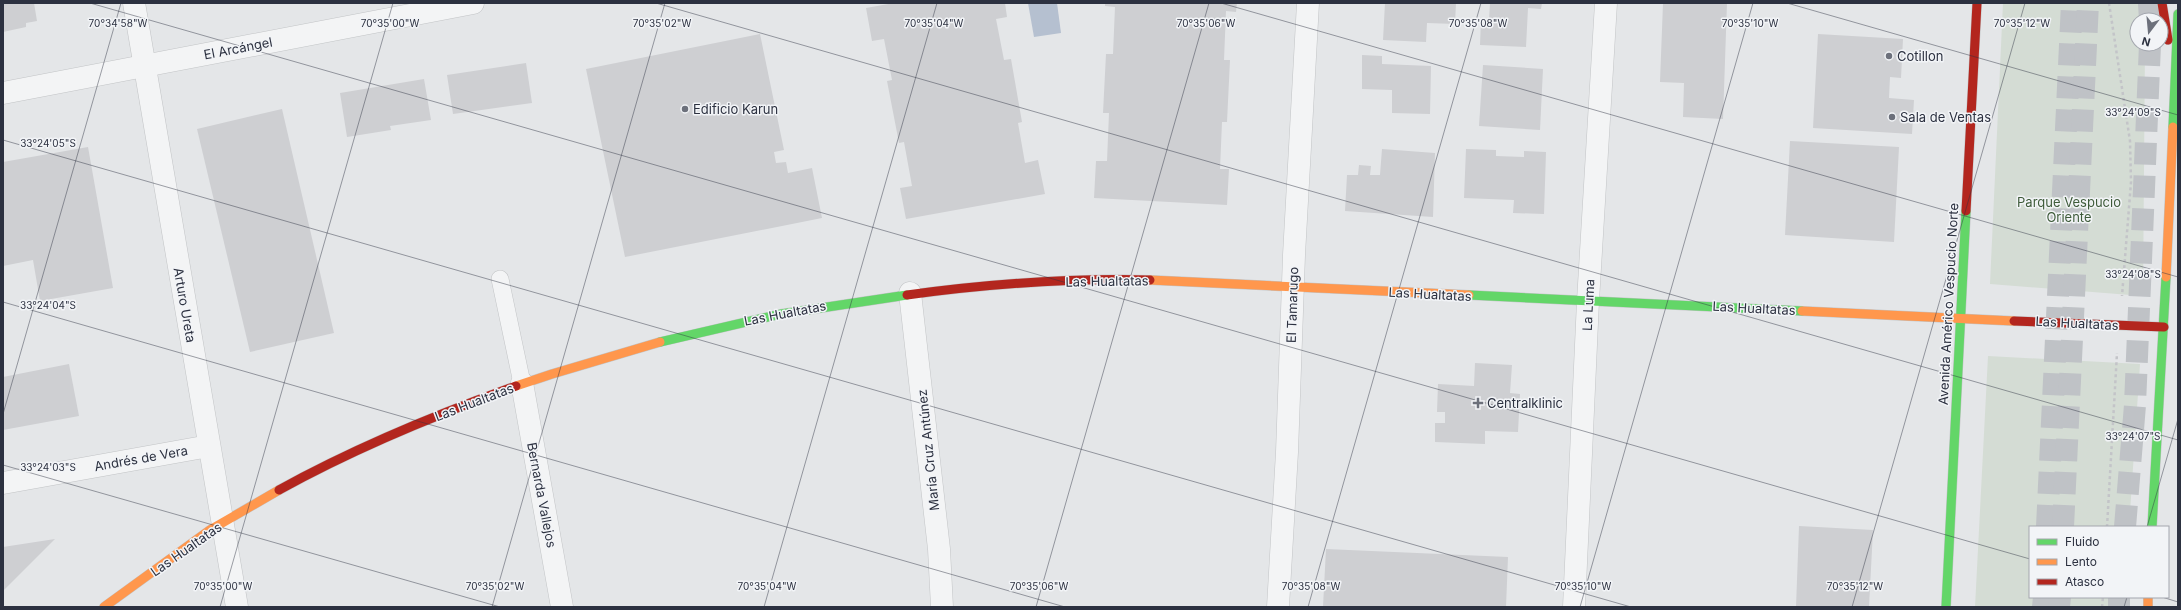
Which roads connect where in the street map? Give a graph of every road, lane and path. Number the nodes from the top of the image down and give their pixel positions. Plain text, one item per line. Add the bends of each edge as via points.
1 (134, 3) edge
2 (473, 3) edge
3 (1308, 3) edge
4 (1606, 3) edge
5 (1977, 3) edge
6 (2109, 3) edge
7 (2162, 3) edge
8 (2178, 14) edge
9 (144, 66) junction
10 (2175, 80) junction
11 (3, 93) edge
12 (500, 279) dead end
13 (1293, 287) junction
14 (910, 293) junction
15 (1588, 301) junction
16 (1960, 318) junction
17 (2119, 325) junction
18 (2171, 327) edge
19 (522, 383) junction
20 (209, 446) junction
21 (3, 483) edge
22 (222, 522) junction
23 (2107, 526) edge
24 (2152, 526) edge
25 (104, 607) edge
26 (237, 607) edge
27 (562, 607) edge
28 (942, 607) edge
29 (1278, 607) edge
30 (1574, 607) edge
31 (1946, 607) edge

1 - 9 street, Arturo Ureta
2 - 9 street, El Arcángel
3 - 13 street, El Tamarugo
4 - 15 street, La Luma
5 - 16 street, Avenida Américo Vespucio Norte
6 - 17 path via 2130,141 2132,182
7 - 10 street
8 - 10 street
9 - 11 street, El Arcángel
9 - 20 street, Arturo Ureta
10 - 18 street
12 - 19 lane
13 - 14 street, Las Hualtatas via 1196,281 1100,280 1003,284
13 - 15 street, Las Hualtatas
13 - 29 street, El Tamarugo
14 - 19 street, Las Hualtatas via 770,315 702,330
14 - 28 street, María Cruz Antúnez via 939,549
15 - 16 street, Las Hualtatas
15 - 30 street, La Luma
16 - 17 street, Las Hualtatas
16 - 31 street, Avenida Américo Vespucio Norte
17 - 18 street, Las Hualtatas
17 - 23 path
18 - 24 street
19 - 22 street, Las Hualtatas via 438,415 356,451
19 - 27 street, Bernarda Vallejos
20 - 21 street, Andrés de Vera
20 - 22 street, Arturo Ureta
22 - 25 street, Las Hualtatas
22 - 26 street, Arturo Ureta

